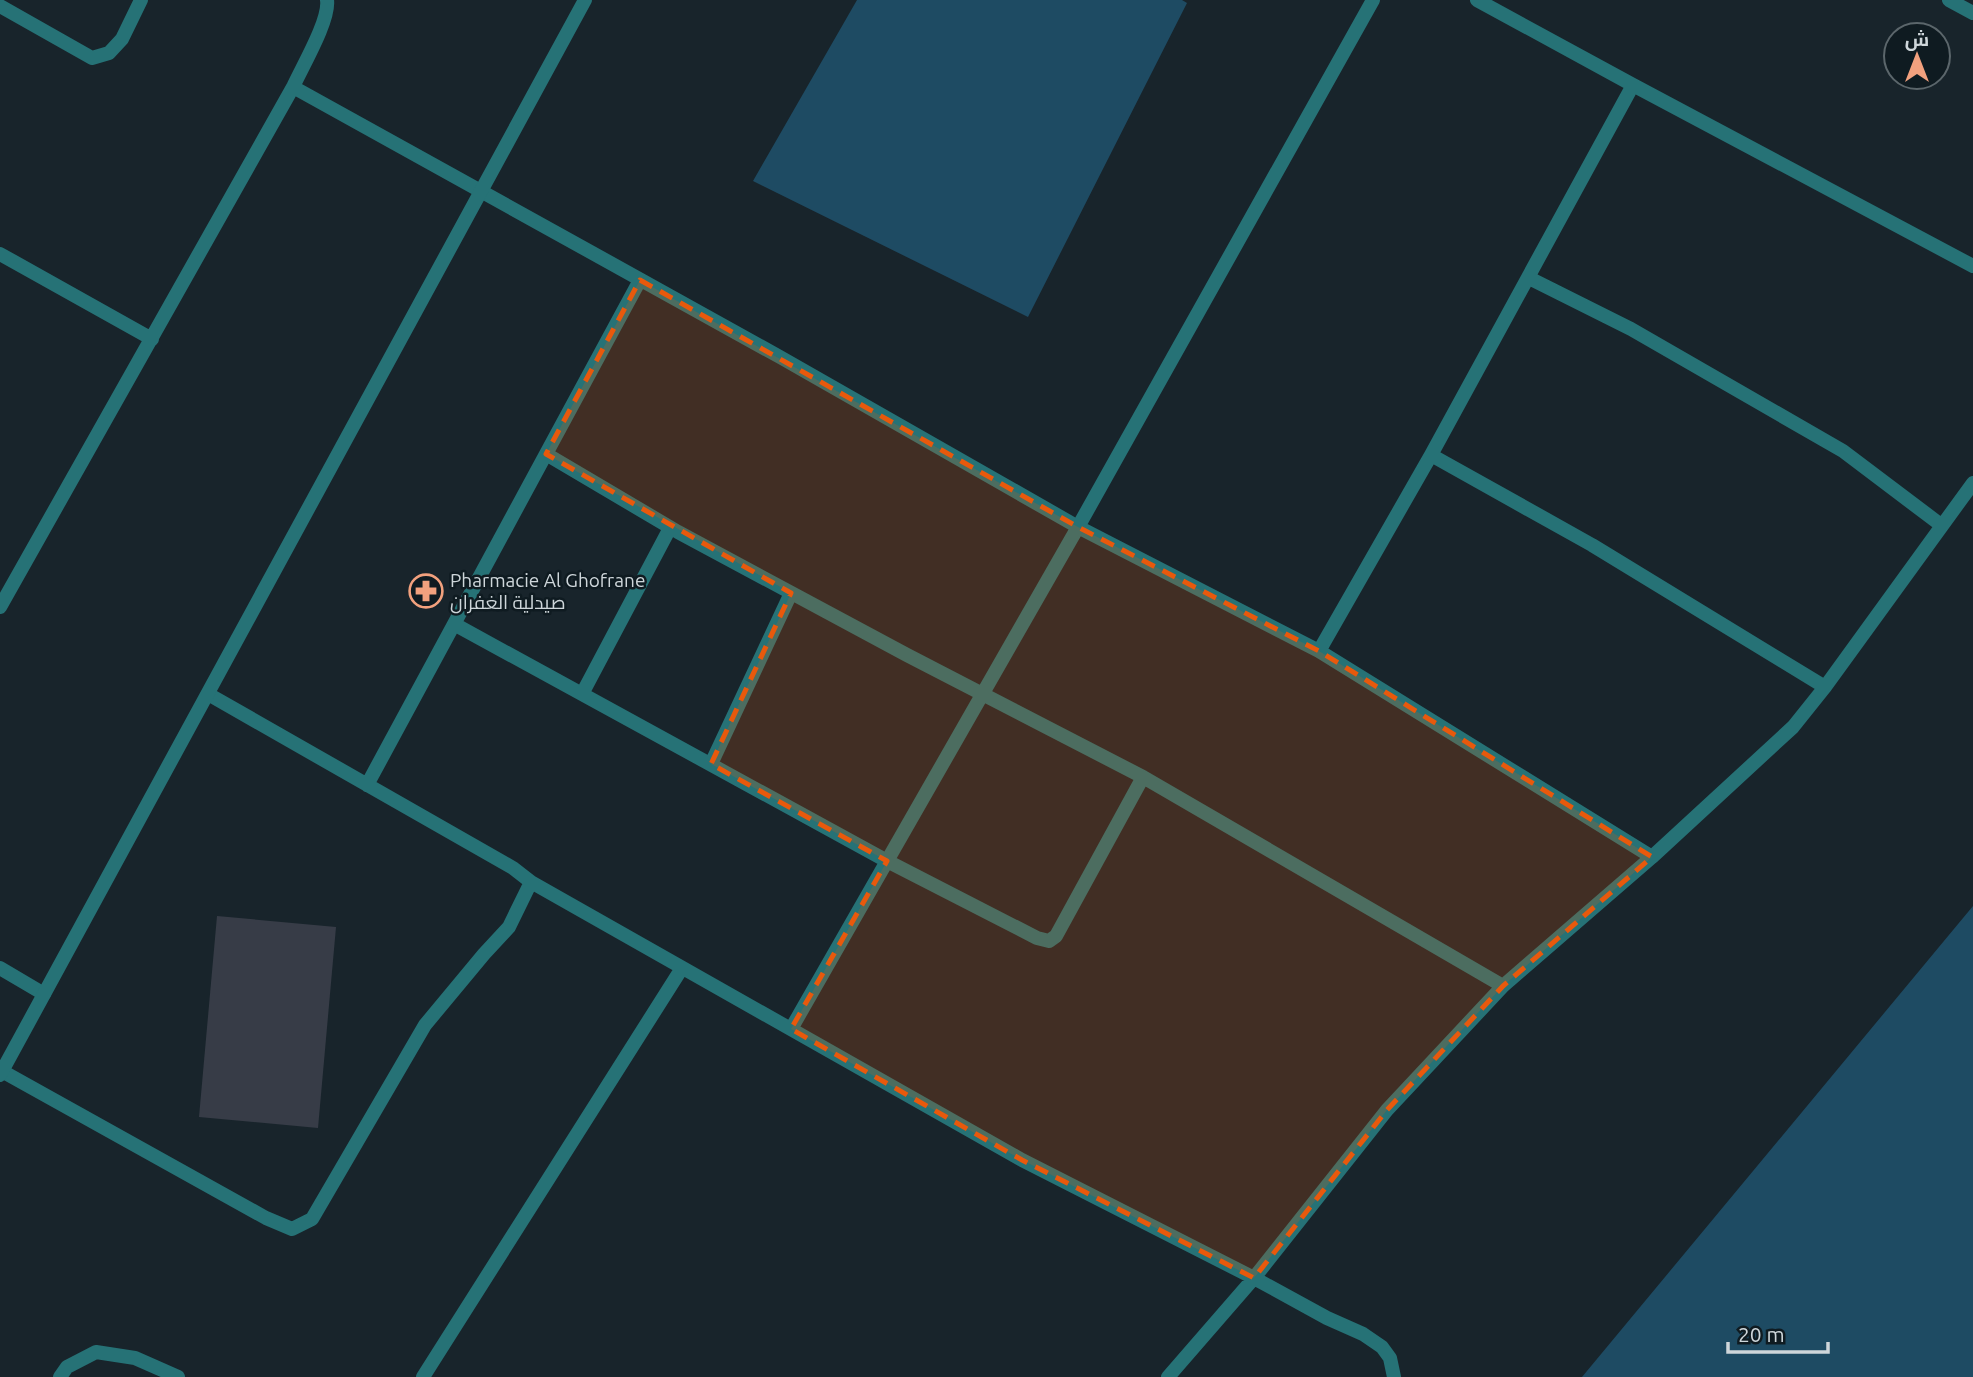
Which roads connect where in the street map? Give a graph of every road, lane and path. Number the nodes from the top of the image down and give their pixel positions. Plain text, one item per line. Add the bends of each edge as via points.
1 (141, 0) edge
2 (327, 0) edge
3 (585, 0) edge
4 (1373, 0) edge
5 (1477, 0) edge
6 (1949, 0) edge
7 (0, 6) edge
8 (1973, 13) edge
9 (1633, 85) junction
10 (293, 86) junction
11 (481, 191) junction
12 (0, 254) edge
13 (1973, 266) edge
14 (1529, 278) junction
15 (640, 280) junction
16 (152, 339) junction
17 (545, 454) junction
18 (1432, 455) junction
19 (1973, 483) edge
20 (1941, 526) junction
21 (1078, 527) junction
22 (670, 528) junction
23 (791, 593) junction
24 (0, 607) edge
25 (454, 624) junction
26 (1318, 651) junction
27 (1825, 687) junction
28 (208, 694) junction
29 (582, 694) junction
30 (983, 694) junction
31 (711, 764) junction
32 (1143, 777) junction
33 (367, 785) junction
34 (1652, 857) junction
35 (887, 861) junction
36 (531, 882) junction
37 (0, 968) edge
38 (682, 968) junction
39 (1503, 986) junction
40 (44, 994) junction
41 (791, 1029) junction
42 (1, 1073) edge
43 (1254, 1278) junction
44 (60, 1377) edge
45 (178, 1377) edge
46 (423, 1377) edge
47 (1168, 1377) edge
48 (1394, 1377) edge

1 - 7 street via 122,39 109,53 92,58
2 - 10 street via 323,23
3 - 11 street
4 - 21 street
5 - 9 street
6 - 8 street
9 - 13 street
9 - 14 street
10 - 11 street
10 - 16 street
11 - 15 street
11 - 28 street
12 - 16 street
14 - 18 street
14 - 20 street via 1631,330 1843,452
15 - 17 street
15 - 21 street
16 - 24 street
17 - 22 street
17 - 25 street
18 - 26 street
18 - 27 street via 1592,545
19 - 20 street
20 - 27 street
21 - 26 street
21 - 30 street
22 - 23 street
22 - 29 street
23 - 30 street
23 - 31 street
25 - 29 street
25 - 33 street
26 - 34 street
27 - 34 street via 1793,727
28 - 33 street
28 - 40 street
29 - 31 street
30 - 32 street
30 - 35 street
31 - 35 street
32 - 35 street via 1056,936 1049,941
32 - 39 street
33 - 36 street
34 - 39 street
35 - 41 street
36 - 38 street
36 - 42 street via 509,927 425,1025 312,1219 292,1229
37 - 40 street
38 - 41 street
38 - 46 street
39 - 43 street via 1387,1110
40 - 42 street
41 - 43 street via 1022,1160
43 - 47 street
43 - 48 street via 1382,1347
44 - 45 street via 67,1367 96,1352 135,1358

